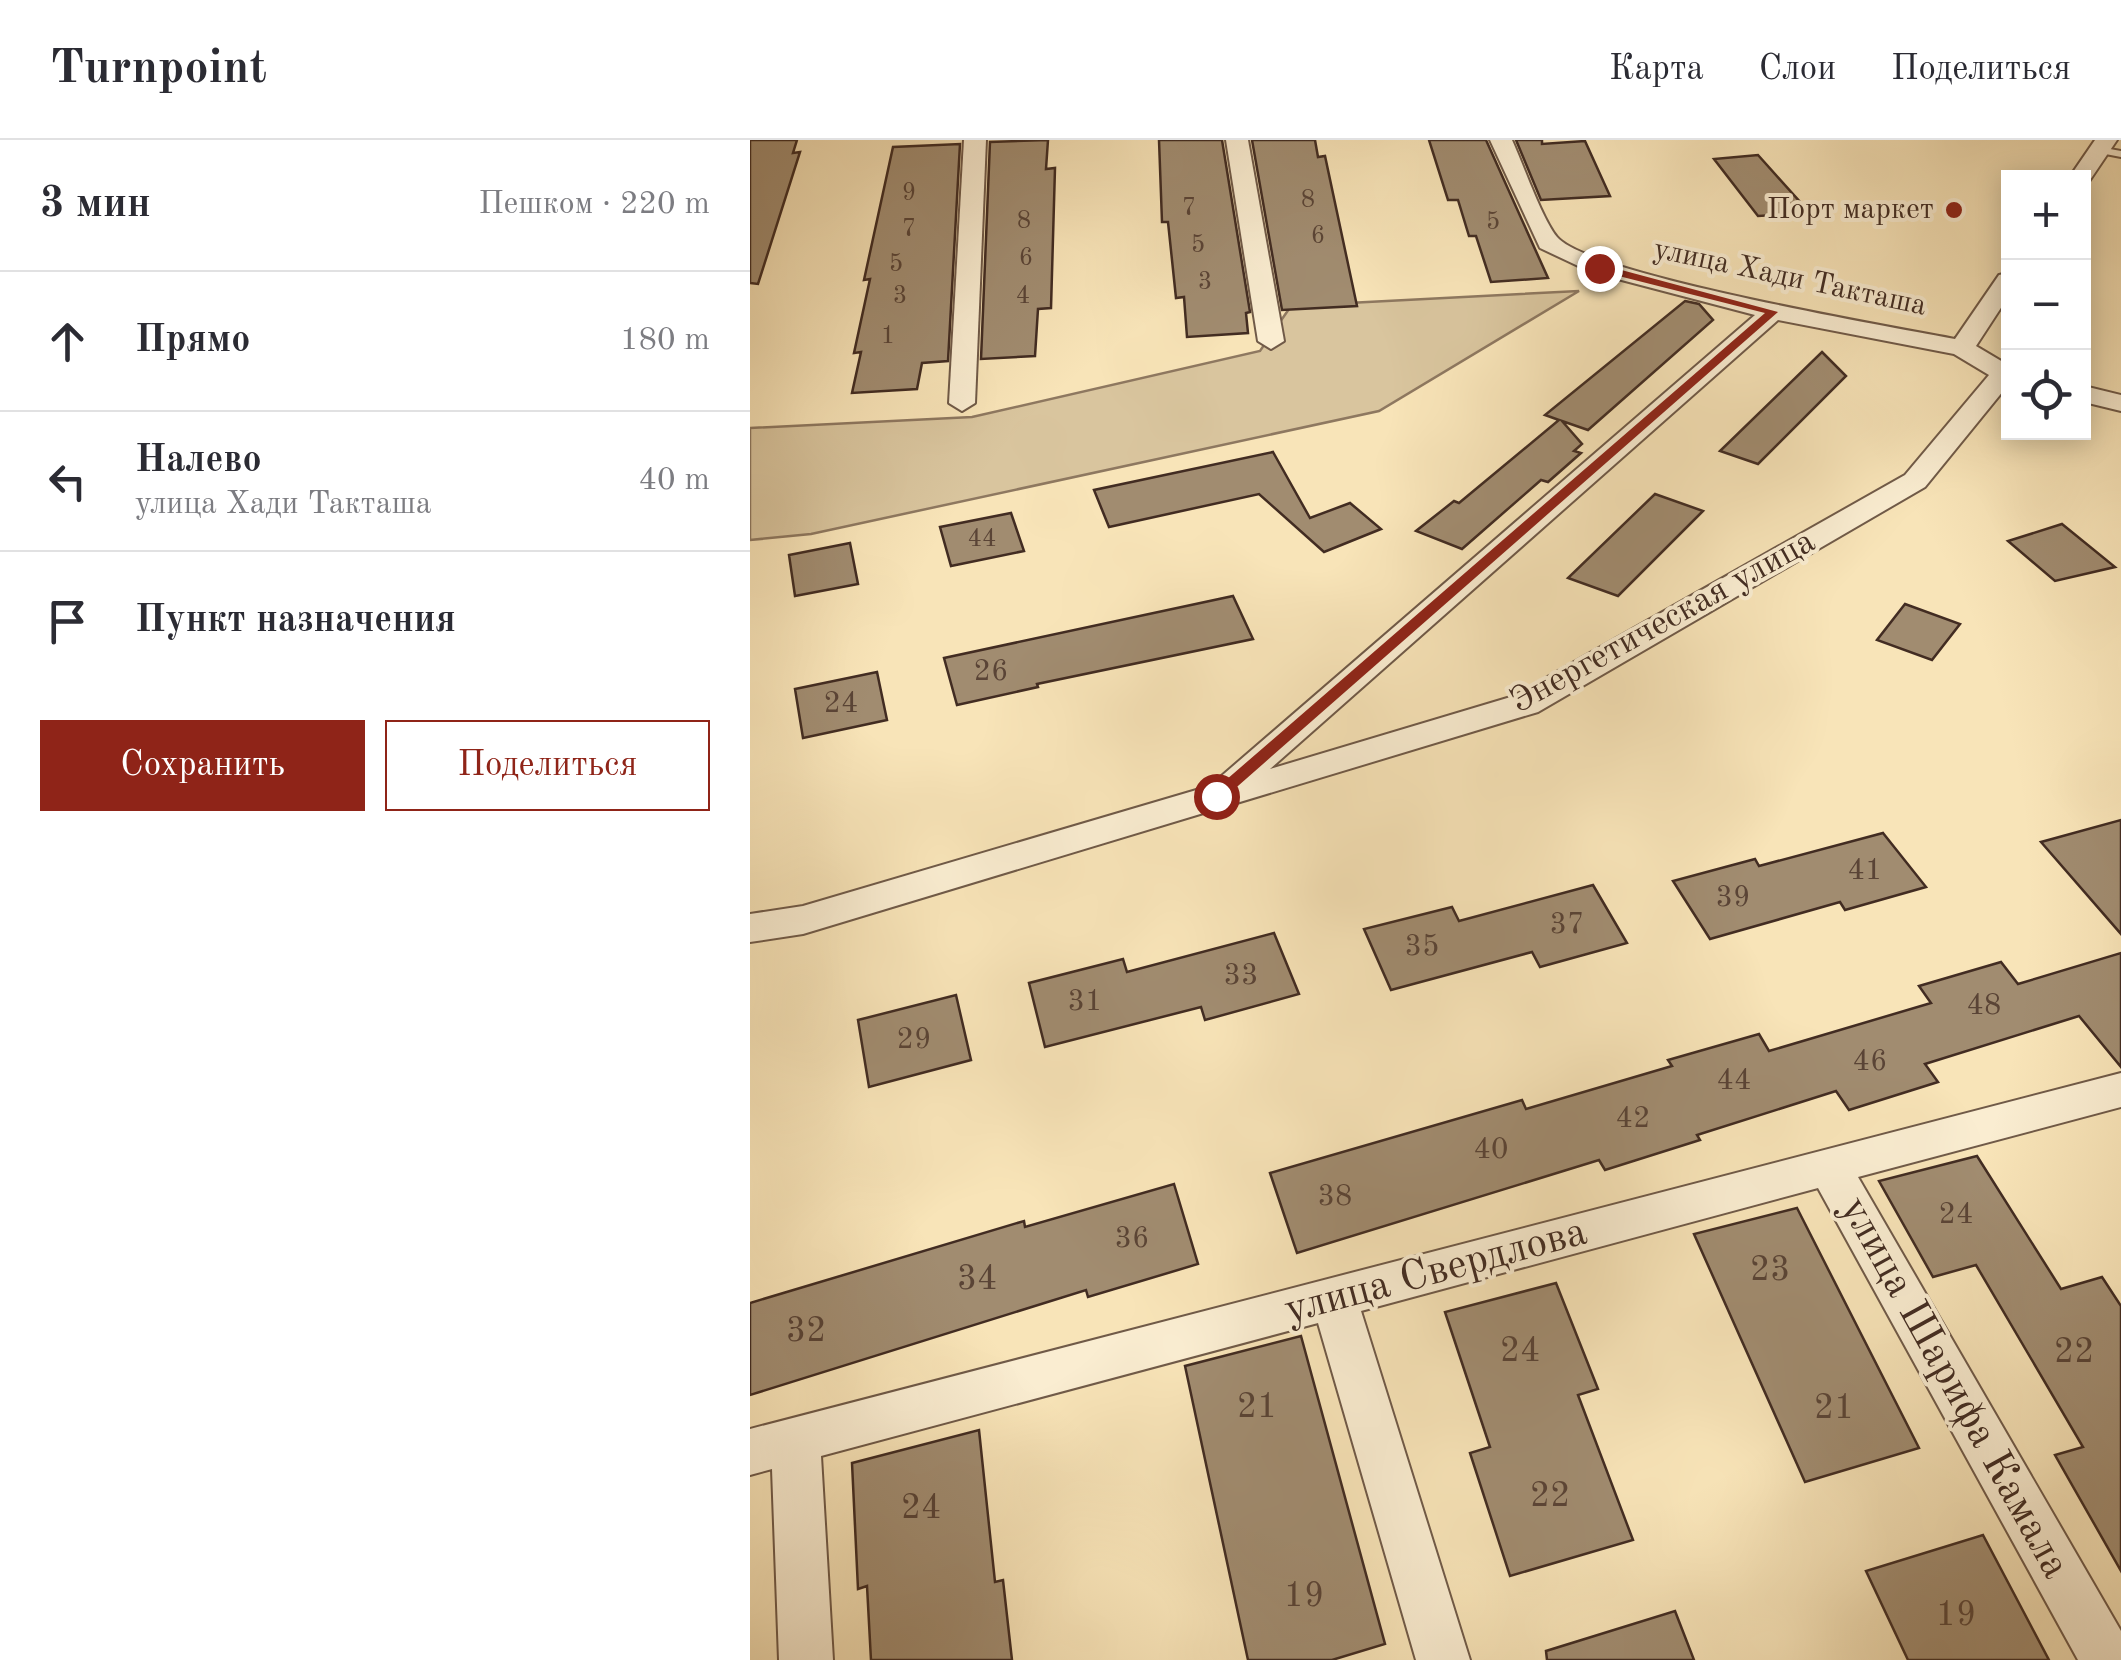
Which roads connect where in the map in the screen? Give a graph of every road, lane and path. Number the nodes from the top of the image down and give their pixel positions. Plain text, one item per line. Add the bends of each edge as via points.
1 (975, 140) edge
2 (1238, 140) edge
3 (1502, 140) edge
4 (2109, 148) edge
5 (2088, 170) edge
6 (2001, 290) edge
7 (1773, 312) junction
8 (1271, 340) dead end
9 (1962, 348) junction
10 (2001, 372) edge
11 (2001, 381) edge
12 (962, 403) dead end
13 (1216, 796) junction
14 (750, 928) edge
15 (2121, 1090) edge
16 (1829, 1167) junction
17 (1334, 1298) junction
18 (773, 1446) edge
19 (806, 1660) edge
20 (1443, 1660) edge
21 (2108, 1660) edge

1 - 12 street
2 - 8 street
3 - 7 street, улица Хади Такташа via 1548,243 1599,268
4 - 5 street
6 - 9 street
7 - 9 street, улица Хади Такташа
7 - 13 street
9 - 10 street, улица Хади Такташа
11 - 13 street, Энергетическая улица via 1915,481 1526,704
13 - 14 street, Энергетическая улица via 803,920
15 - 16 street, улица Свердлова
16 - 17 street, улица Свердлова
16 - 21 street, улица Шарифа Камала
17 - 18 street, улица Свердлова
17 - 20 street
18 - 19 street

